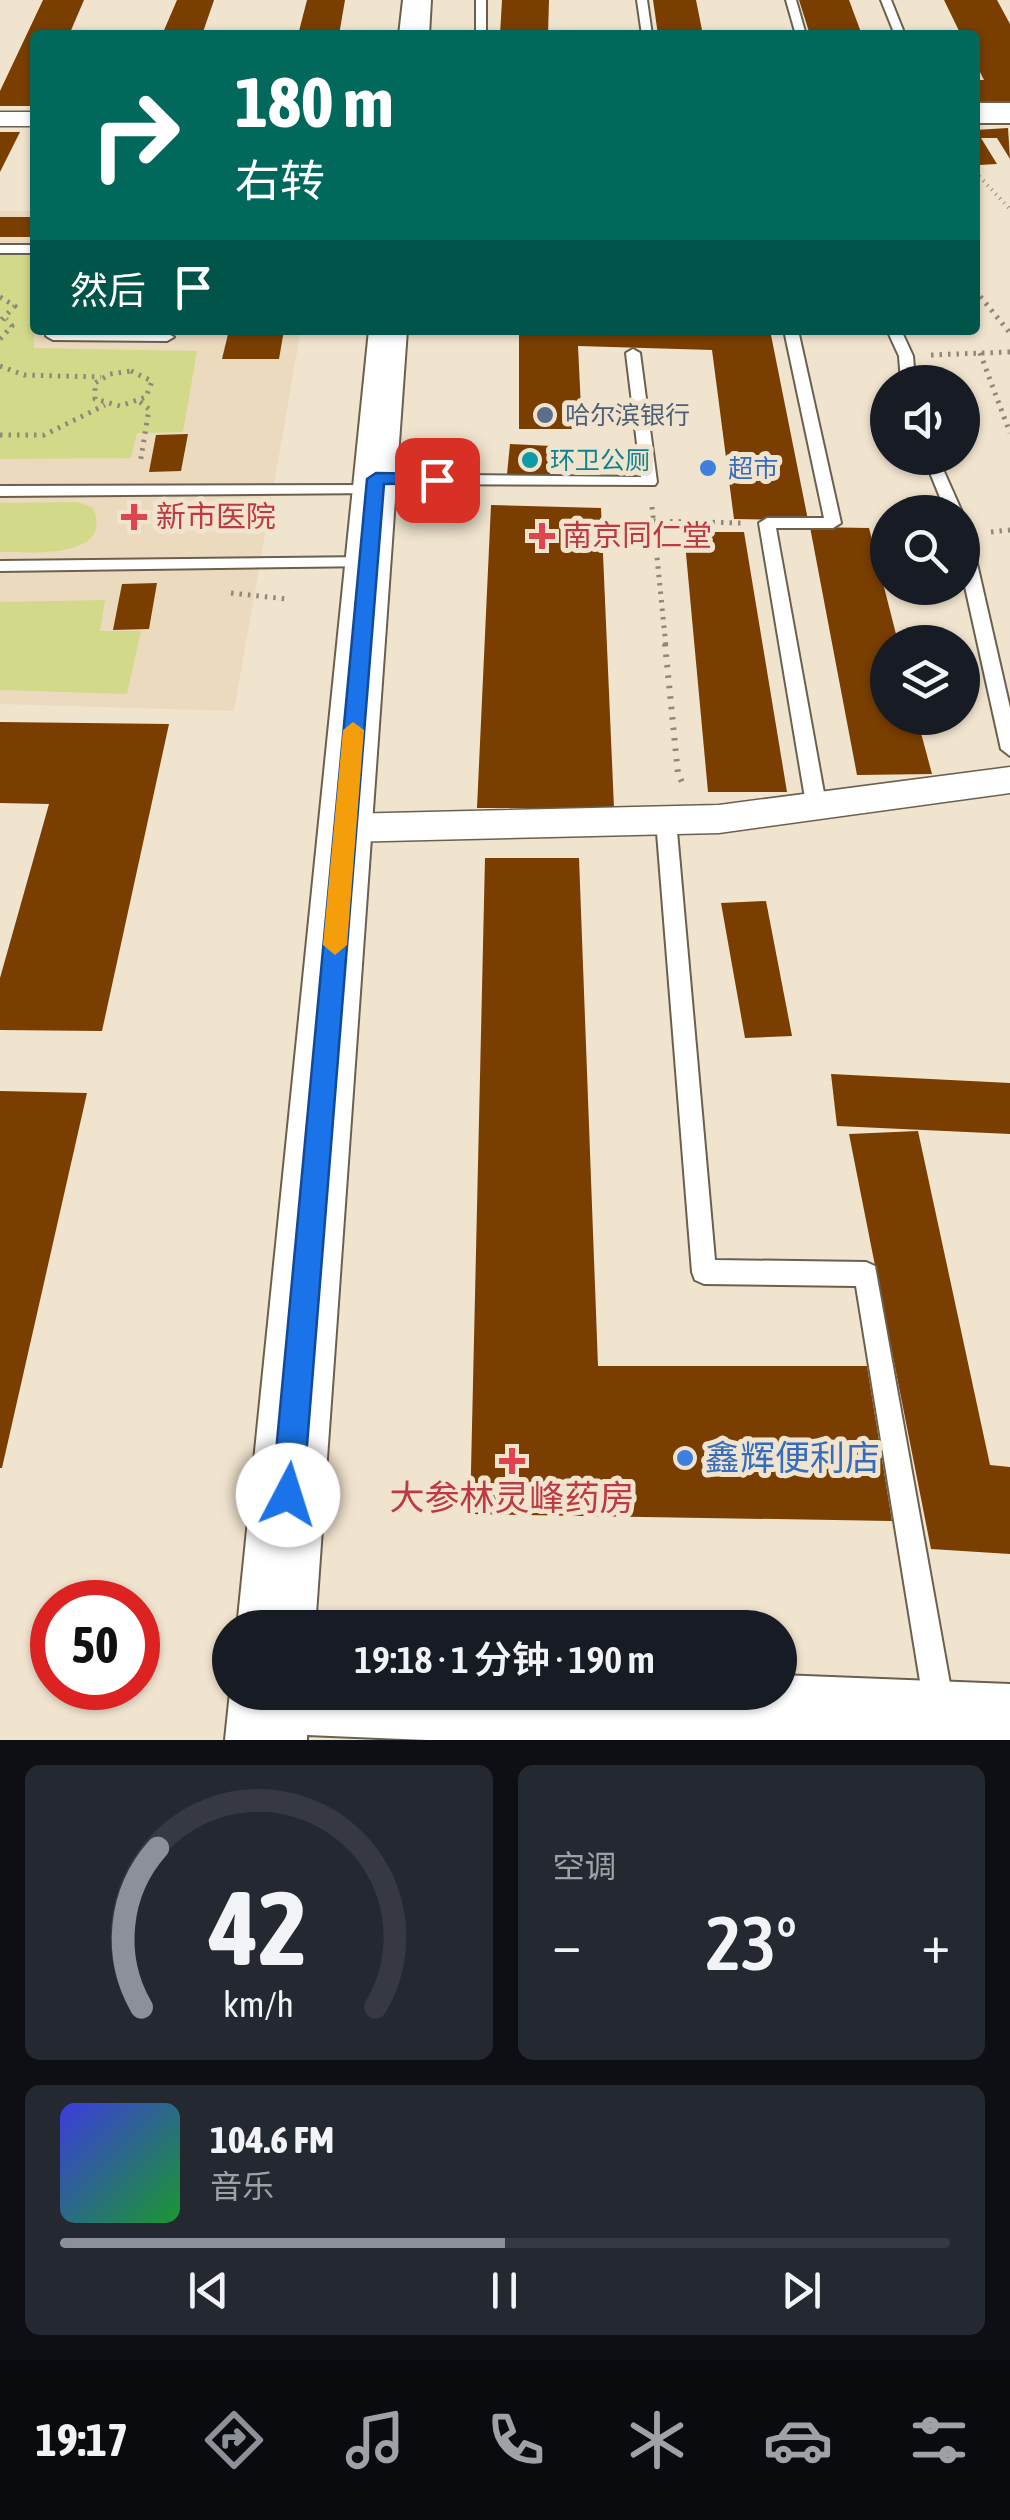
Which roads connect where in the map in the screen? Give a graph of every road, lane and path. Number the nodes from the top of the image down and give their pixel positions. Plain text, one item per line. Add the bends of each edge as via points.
1 (417, 0) edge
2 (481, 0) edge
3 (642, 0) edge
4 (791, 0) edge
5 (886, 0) edge
6 (414, 30) edge
7 (481, 30) edge
8 (646, 30) edge
9 (800, 30) edge
10 (898, 30) edge
11 (980, 113) edge
12 (1010, 113) edge
13 (0, 119) edge
14 (30, 119) edge
15 (980, 177) edge
16 (1010, 209) edge
17 (0, 249) edge
18 (30, 249) edge
19 (980, 296) edge
20 (0, 297) edge
21 (3, 320) edge
22 (1010, 333) edge
23 (53, 335) edge
24 (388, 335) edge
25 (792, 335) edge
26 (896, 335) edge
27 (167, 337) dead end
28 (0, 340) edge
29 (1010, 352) edge
30 (632, 353) dead end
31 (980, 353) junction
32 (906, 356) junction
33 (907, 365) edge
34 (0, 366) edge
35 (102, 378) junction
36 (139, 401) junction
37 (106, 404) junction
38 (1010, 434) edge
39 (0, 435) edge
40 (140, 464) dead end
41 (649, 482) junction
42 (375, 484) junction
43 (0, 491) edge
44 (654, 522) junction
45 (768, 523) junction
46 (368, 562) junction
47 (0, 566) edge
48 (978, 605) edge
49 (1010, 749) edge
50 (1010, 780) edge
51 (816, 804) junction
52 (683, 819) junction
53 (345, 828) junction
54 (278, 1610) edge
55 (269, 1710) edge
56 (663, 1710) edge
57 (987, 1724) edge
58 (266, 1740) edge

1 - 6 main road
2 - 7 lane
3 - 8 lane
4 - 9 lane
5 - 10 lane
11 - 12 main road
13 - 14 street
15 - 16 path
17 - 18 lane
19 - 22 path
20 - 21 path via 15,306
21 - 28 path via 12,326
23 - 27 lane
24 - 42 main road
25 - 45 lane via 833,523
26 - 32 lane
29 - 31 path
30 - 41 lane
31 - 32 path
31 - 38 path
32 - 33 lane
34 - 35 path via 24,375
35 - 36 path via 120,371 147,376 153,386
35 - 37 path via 92,394
36 - 37 path
36 - 40 path via 149,409
37 - 39 path via 44,435
41 - 42 lane
41 - 44 path
42 - 43 lane
42 - 46 main road
44 - 45 path
44 - 52 path
45 - 51 lane
46 - 47 lane
46 - 53 main road
48 - 49 lane
50 - 51 street
51 - 52 street
52 - 53 street
52 - 57 lane via 704,1272 866,1274
53 - 54 main road
55 - 58 main road
56 - 57 main road

